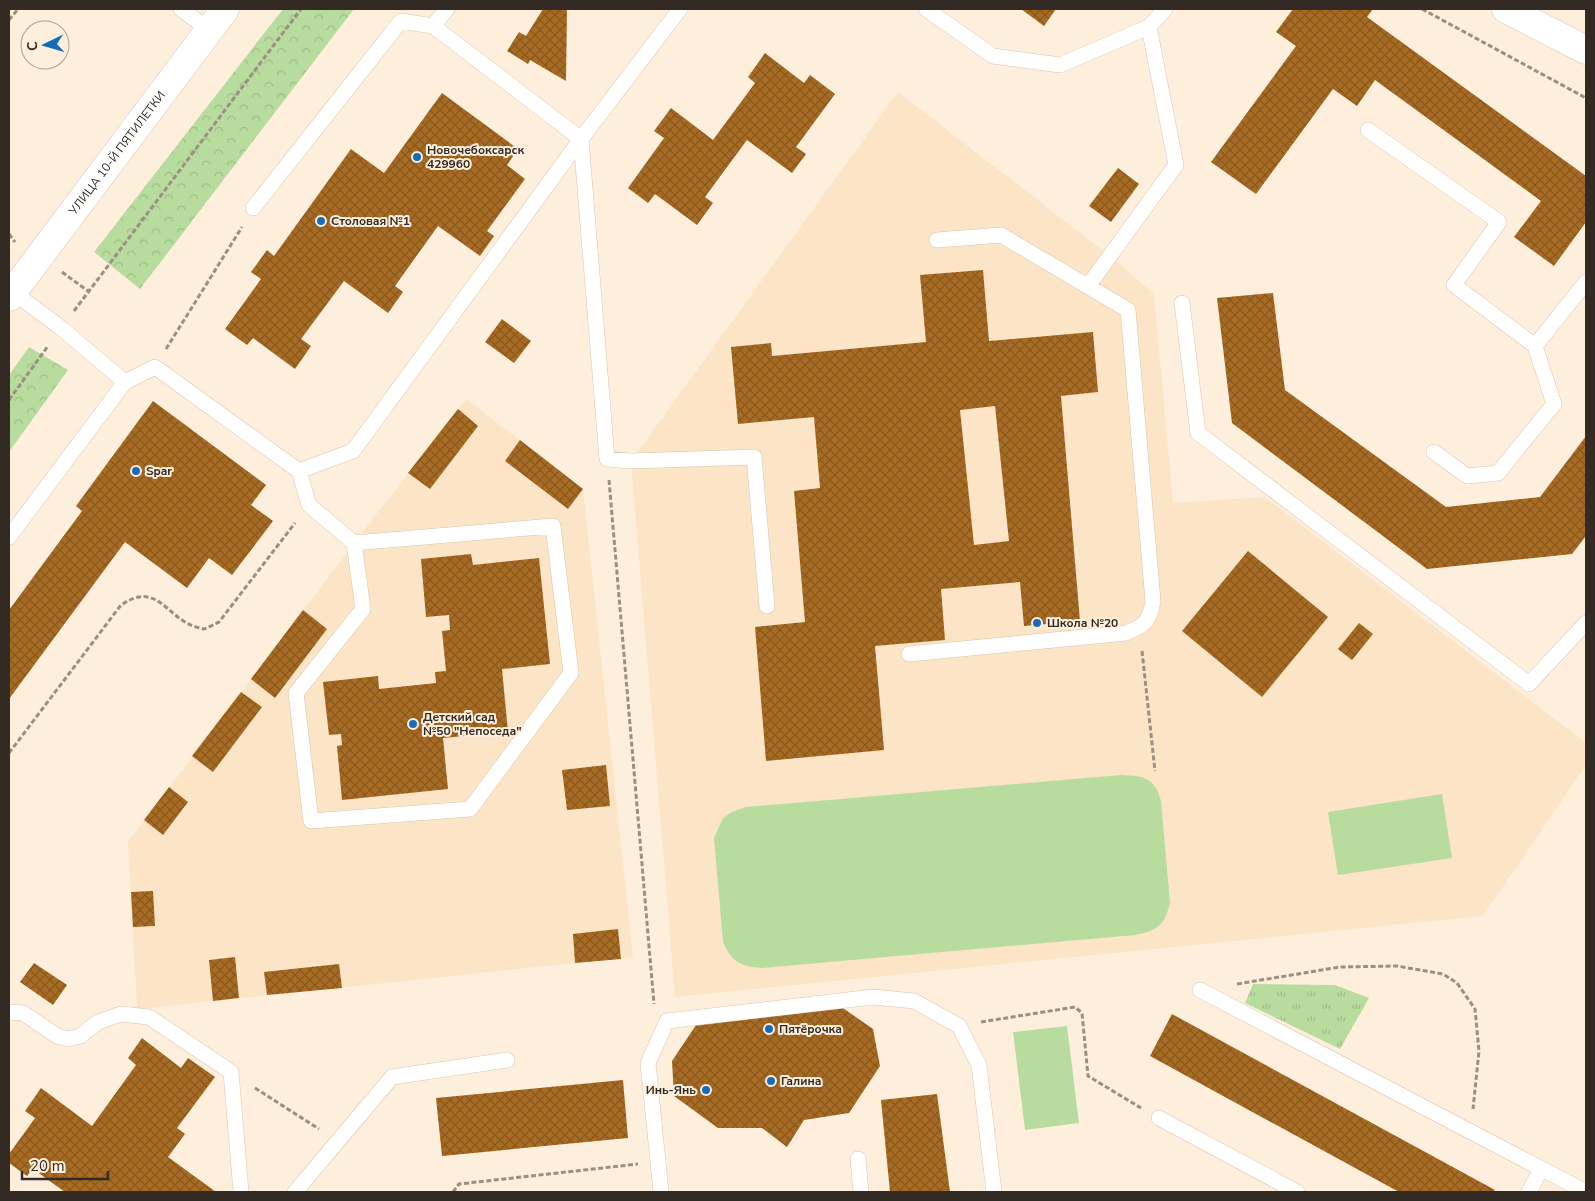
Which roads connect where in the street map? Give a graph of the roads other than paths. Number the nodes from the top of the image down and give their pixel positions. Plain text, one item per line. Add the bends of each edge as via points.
1 (181, 9) edge
2 (447, 9) edge
3 (680, 9) edge
4 (926, 9) edge
5 (1165, 9) edge
6 (1506, 9) edge
7 (217, 19) edge
8 (433, 26) junction
9 (1149, 27) junction
10 (1586, 50) edge
11 (1368, 130) dead end
12 (581, 139) junction
13 (254, 208) road end
14 (937, 240) dead end
15 (1586, 282) edge
16 (1088, 286) junction
17 (11, 294) edge
18 (1182, 303) dead end
19 (1535, 346) junction
20 (125, 382) junction
21 (1434, 452) dead end
22 (299, 471) junction
23 (9, 537) edge
24 (354, 543) junction
25 (767, 606) dead end
26 (1586, 623) edge
27 (909, 654) dead end
28 (1200, 990) road end
29 (9, 1012) edge
30 (507, 1060) dead end
31 (1159, 1118) road end
32 (858, 1159) dead end
33 (1541, 1169) junction
34 (242, 1192) edge
35 (295, 1192) edge
36 (661, 1192) edge
37 (860, 1192) edge
38 (994, 1192) edge
39 (1297, 1192) edge
40 (1529, 1192) edge
41 (1586, 1192) edge

1 - 7 lane
2 - 8 lane
3 - 12 lane
4 - 9 lane via 993,56 1060,65
5 - 9 lane
6 - 10 main road
7 - 17 main road, УЛИЦА 10-Й ПЯТИЛЕТКИ
8 - 12 lane
8 - 13 lane via 401,21
9 - 16 lane via 1176,166
11 - 19 lane via 1499,222 1454,285
12 - 22 lane via 353,451
12 - 25 lane via 607,459 754,458
14 - 16 lane via 1001,235
15 - 19 lane
16 - 27 lane via 1128,310 1153,601 1150,617 1140,628 1126,633
17 - 20 lane via 61,328
18 - 26 lane via 1198,433 1529,684
19 - 21 lane via 1554,404 1498,473 1467,476
20 - 22 lane via 155,367
20 - 23 lane
22 - 24 lane via 309,505
24 - 24 lane via 553,526 571,673 470,809 310,822 296,693 363,609
28 - 33 lane
29 - 34 lane via 23,1013 57,1036 68,1039 120,1014 149,1017 231,1072
30 - 35 lane via 392,1078
31 - 39 lane
32 - 37 lane
33 - 40 lane
33 - 41 lane
36 - 38 lane via 648,1063 667,1021 873,997 914,1001 960,1026 979,1065

